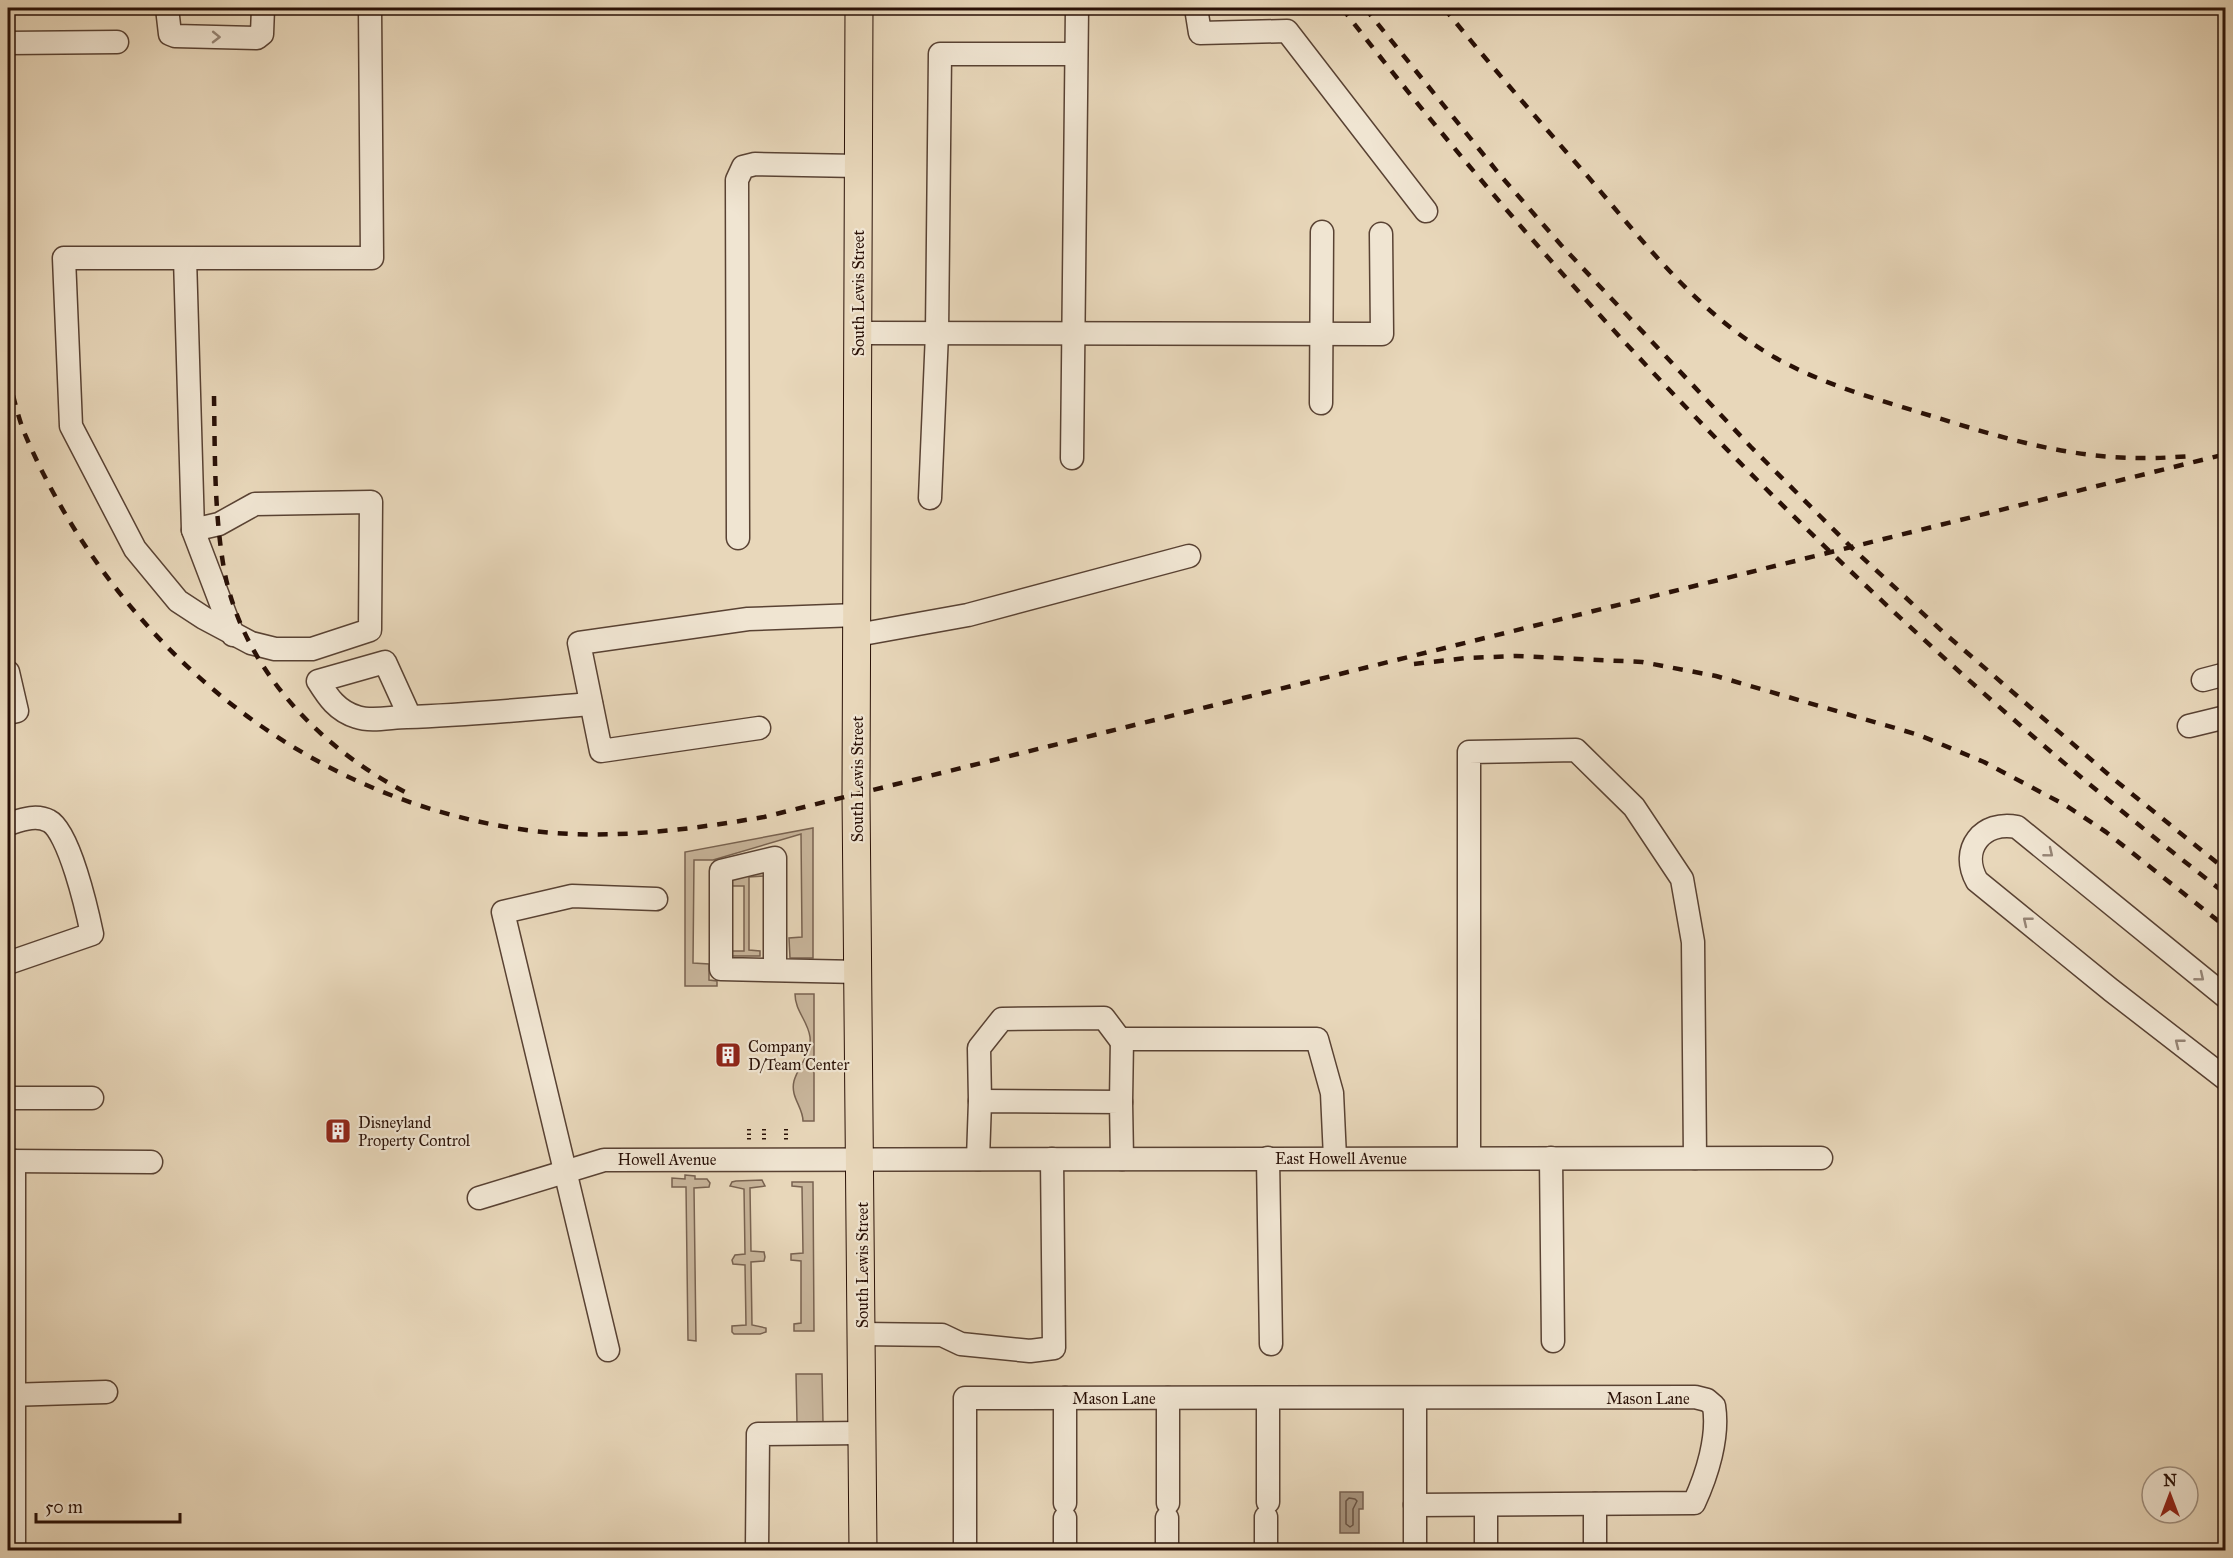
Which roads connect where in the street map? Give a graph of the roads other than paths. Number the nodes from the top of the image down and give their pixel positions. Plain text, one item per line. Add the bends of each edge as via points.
1 (167, 8) edge
2 (263, 8) edge
3 (370, 8) edge
4 (859, 8) edge
5 (1077, 8) edge
6 (1196, 8) edge
7 (117, 42) dead end
8 (8, 43) edge
9 (1076, 54) junction
10 (858, 166) junction
11 (1426, 211) dead end
12 (1322, 232) dead end
13 (1381, 234) dead end
14 (185, 258) junction
15 (858, 333) junction
16 (937, 333) junction
17 (1073, 333) junction
18 (1321, 334) junction
19 (1321, 403) dead end
20 (1072, 458) dead end
21 (930, 498) dead end
22 (193, 530) junction
23 (738, 538) dead end
24 (1189, 556) dead end
25 (857, 625) junction
26 (233, 635) junction
27 (8, 672) edge
28 (2226, 674) edge
29 (2203, 680) dead end
30 (591, 704) junction
31 (8, 713) edge
32 (410, 717) dead end
33 (2226, 717) edge
34 (2190, 726) dead end
35 (759, 728) dead end
36 (8, 824) edge
37 (656, 899) dead end
38 (8, 963) edge
39 (775, 970) junction
40 (859, 972) junction
41 (2226, 997) edge
42 (1122, 1042) junction
43 (2226, 1079) edge
44 (8, 1098) edge
45 (92, 1098) dead end
46 (980, 1101) junction
47 (1121, 1102) junction
48 (1268, 1158) junction
49 (1335, 1158) junction
50 (1469, 1158) junction
51 (1551, 1158) junction
52 (1695, 1158) junction
53 (1821, 1158) dead end
54 (861, 1159) junction
55 (978, 1159) junction
56 (1052, 1159) junction
57 (1122, 1159) junction
58 (11, 1161) edge
59 (151, 1161) dead end
60 (566, 1172) junction
61 (479, 1198) dead end
62 (862, 1334) junction
63 (1553, 1341) dead end
64 (1271, 1344) dead end
65 (608, 1350) dead end
66 (106, 1392) dead end
67 (11, 1395) edge
68 (1065, 1398) junction
69 (1168, 1398) junction
70 (1415, 1398) junction
71 (1268, 1399) junction
72 (862, 1432) junction
73 (1595, 1504) junction
74 (1415, 1505) junction
75 (1486, 1505) junction
76 (14, 1551) edge
77 (757, 1551) edge
78 (863, 1551) edge
79 (965, 1551) edge
80 (1065, 1551) edge
81 (1167, 1551) edge
82 (1266, 1551) edge
83 (1415, 1551) edge
84 (1486, 1551) edge
85 (1595, 1551) edge

1 -> 2 street via 170,34 257,38 262,34
3 - 14 street via 372,258
4 - 10 main road, South Lewis Street
5 - 9 street
6 - 11 street via 1200,33 1287,31
7 - 8 street
9 - 16 street via 940,54
9 - 17 street
10 - 15 main road, South Lewis Street
10 - 23 street via 747,165 736,180
12 - 18 street
13 - 18 street via 1382,334
14 - 22 street
14 - 26 street via 64,258 71,426 135,549 178,601
15 - 16 street
15 - 25 main road, South Lewis Street
16 - 17 street
16 - 21 street
17 - 18 street
17 - 20 street
18 - 19 street
22 - 26 street
22 - 26 street via 219,524 255,504 371,502 370,630 312,649 276,649
24 - 25 street via 968,615
25 - 30 street via 748,619 579,643
25 - 40 main road, South Lewis Street
27 - 31 street via 17,711
28 - 29 street
30 - 32 street
30 - 35 street via 601,751
33 - 34 street
36 - 38 street via 37,816 51,821 68,846 92,934
37 - 60 street via 572,896 503,912
39 - 39 street via 775,858 721,871 721,969
39 - 40 street
40 - 54 main road, South Lewis Street
43 -> 41 street via 1977,880 1971,870 1972,847 1986,831 2006,825 2017,827
42 - 46 street via 1104,1018 1002,1019 979,1048
42 - 47 street
42 - 49 street via 1317,1039 1332,1093
44 - 45 street
46 - 47 street
46 - 55 street
47 - 57 street
48 - 49 street, East Howell Avenue
48 - 57 street, East Howell Avenue
48 - 64 street
49 - 50 street, East Howell Avenue
50 - 51 street, East Howell Avenue
50 - 52 street via 1469,752 1576,750 1634,807 1682,879 1693,942
51 - 52 street, East Howell Avenue
51 - 63 street
52 - 53 street, East Howell Avenue
54 - 55 street, East Howell Avenue
54 - 60 street, Howell Avenue via 604,1160
54 - 62 main road, South Lewis Street
55 - 56 street, East Howell Avenue
56 - 57 street, East Howell Avenue
56 - 62 street via 1054,1348 1030,1351 961,1344 942,1335
58 - 59 street
58 - 67 street
60 - 61 street, Howell Avenue
60 - 65 street
62 - 72 main road, South Lewis Street
66 - 67 street
67 - 76 street
68 - 69 street, Mason Lane
68 - 79 street, Mason Lane via 965,1398
68 - 80 street
69 - 71 street, Mason Lane
69 - 81 street
70 - 71 street, Mason Lane
70 - 73 street, Mason Lane via 1695,1397 1714,1406 1708,1463 1694,1503
70 - 74 street
71 - 82 street
72 - 77 street via 758,1434
72 - 78 main road, South Lewis Street
73 - 75 street, Mason Lane
73 - 85 street
74 - 75 street, Mason Lane
74 - 83 street
75 - 84 street

